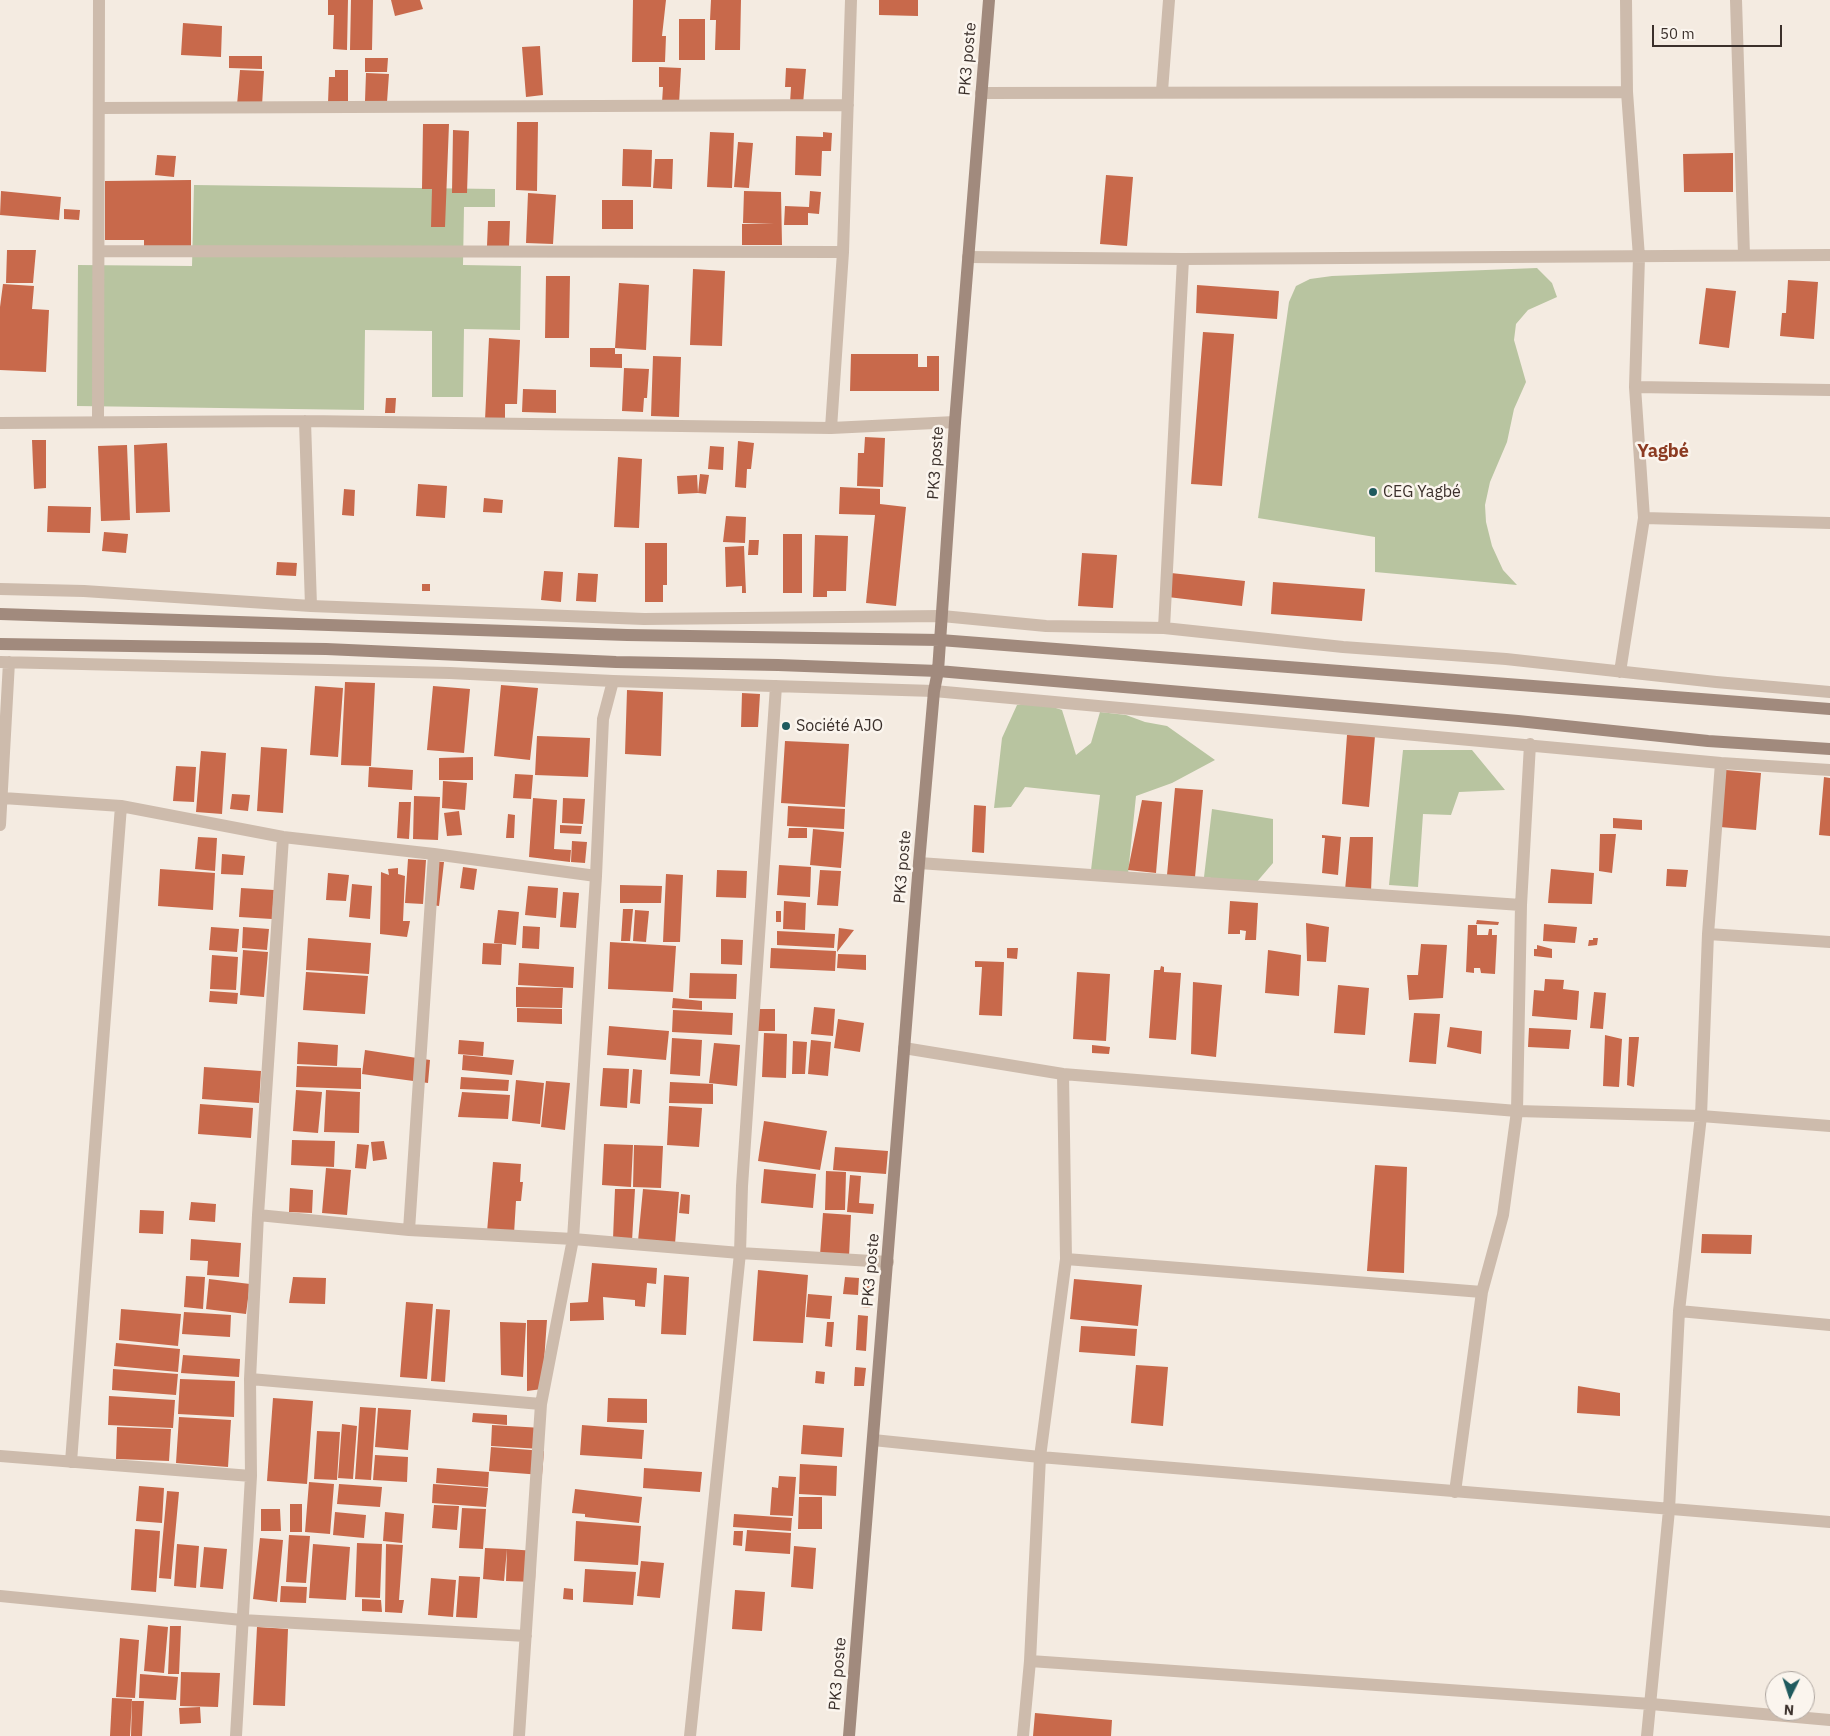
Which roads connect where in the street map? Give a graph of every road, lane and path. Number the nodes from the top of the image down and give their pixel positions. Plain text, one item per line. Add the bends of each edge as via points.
1 (99, 0) edge
2 (851, 0) edge
3 (989, 0) edge
4 (1169, 0) edge
5 (1626, 0) edge
6 (1736, 0) edge
7 (1162, 91) junction
8 (1627, 92) junction
9 (981, 93) junction
10 (848, 105) junction
11 (99, 108) junction
12 (100, 250) junction
13 (843, 252) junction
14 (1744, 255) junction
15 (1830, 255) edge
16 (968, 257) junction
17 (1639, 257) junction
18 (1183, 259) junction
19 (1635, 387) junction
20 (1830, 390) edge
21 (98, 421) junction
22 (305, 421) junction
23 (955, 422) junction
24 (0, 423) edge
25 (831, 428) junction
26 (1644, 518) junction
27 (1830, 523) edge
28 (0, 590) edge
29 (311, 606) junction
30 (0, 614) edge
31 (942, 616) junction
32 (1164, 628) junction
33 (940, 640) junction
34 (0, 644) edge
35 (4, 662) edge
36 (938, 672) junction
37 (1620, 672) junction
38 (613, 681) junction
39 (776, 686) junction
40 (934, 691) junction
41 (1830, 692) edge
42 (1830, 709) edge
43 (1530, 744) junction
44 (1830, 749) edge
45 (1721, 763) junction
46 (1830, 770) edge
47 (3, 798) junction
48 (121, 806) junction
49 (0, 825) edge
50 (283, 837) junction
51 (434, 854) junction
52 (919, 863) junction
53 (596, 876) junction
54 (1521, 905) junction
55 (1708, 934) junction
56 (1830, 942) edge
57 (904, 1048) junction
58 (1063, 1074) junction
59 (1517, 1111) junction
60 (1701, 1116) junction
61 (1830, 1126) edge
62 (258, 1216) junction
63 (409, 1230) junction
64 (573, 1239) junction
65 (740, 1253) junction
66 (1066, 1259) junction
67 (888, 1262) junction
68 (1482, 1292) junction
69 (1679, 1311) junction
70 (1830, 1325) edge
71 (250, 1379) junction
72 (541, 1404) junction
73 (873, 1440) junction
74 (0, 1456) edge
75 (1040, 1457) junction
76 (71, 1462) junction
77 (251, 1476) junction
78 (1455, 1492) junction
79 (1669, 1510) junction
80 (1830, 1522) edge
81 (0, 1596) edge
82 (242, 1620) junction
83 (526, 1636) junction
84 (1030, 1661) junction
85 (1651, 1704) junction
86 (1830, 1720) edge
87 (236, 1736) edge
88 (519, 1736) edge
89 (690, 1736) edge
90 (849, 1736) edge
91 (1022, 1736) edge
92 (1647, 1736) edge

1 - 11 street
2 - 10 street
3 - 9 street, PK3 poste
4 - 7 street
5 - 8 street
6 - 14 street
7 - 8 street
7 - 9 street
8 - 17 street
9 - 16 street, PK3 poste
10 - 11 street
10 - 13 street
11 - 12 street
12 - 13 street
12 - 21 street
13 - 25 street
14 - 15 street
14 - 17 street
16 - 18 street
16 - 23 street, PK3 poste
17 - 18 street
17 - 19 street
18 - 32 street
19 - 20 street
19 - 26 street
21 - 22 street
21 - 24 street
22 - 25 street
22 - 29 street
23 - 25 street
23 - 31 street, PK3 poste
26 - 27 street
26 - 37 street
28 - 29 street via 84,591
29 - 31 street via 644,619
30 - 33 street via 627,634
31 - 32 street via 1046,626
31 - 33 street, PK3 poste
32 - 37 street
33 - 36 street, PK3 poste
33 - 42 street
34 - 36 street via 326,649
35 - 38 street
35 - 47 street
36 - 40 street, PK3 poste
36 - 44 street via 1518,721 1708,741
37 - 41 street
38 - 39 street
38 - 53 street via 603,719
39 - 40 street
39 - 65 street
40 - 43 street
40 - 52 street, PK3 poste
43 - 45 street
43 - 54 street
45 - 46 street
45 - 55 street
47 - 48 street
47 - 49 street
48 - 50 street
48 - 76 street
50 - 51 street
50 - 62 street
51 - 53 street
51 - 63 street
52 - 54 street
52 - 57 street, PK3 poste
53 - 64 street
54 - 59 street
55 - 56 street
55 - 60 street
57 - 58 street
57 - 67 street, PK3 poste
58 - 59 street
58 - 66 street
59 - 60 street
59 - 68 street via 1503,1215
60 - 61 street
60 - 69 street
62 - 63 street
62 - 71 street
63 - 64 street
64 - 65 street
64 - 72 street
65 - 67 street
65 - 89 street
66 - 68 street
66 - 75 street
67 - 73 street, PK3 poste
68 - 78 street
69 - 70 street
69 - 79 street
71 - 72 street
71 - 77 street
72 - 83 street
73 - 75 street
73 - 90 street, PK3 poste
74 - 76 street
75 - 78 street
75 - 84 street
76 - 77 street
77 - 82 street
78 - 79 street
79 - 80 street
79 - 85 street
81 - 82 street
82 - 83 street
82 - 87 street
83 - 88 street
84 - 85 street
84 - 91 street
85 - 86 street
85 - 92 street

